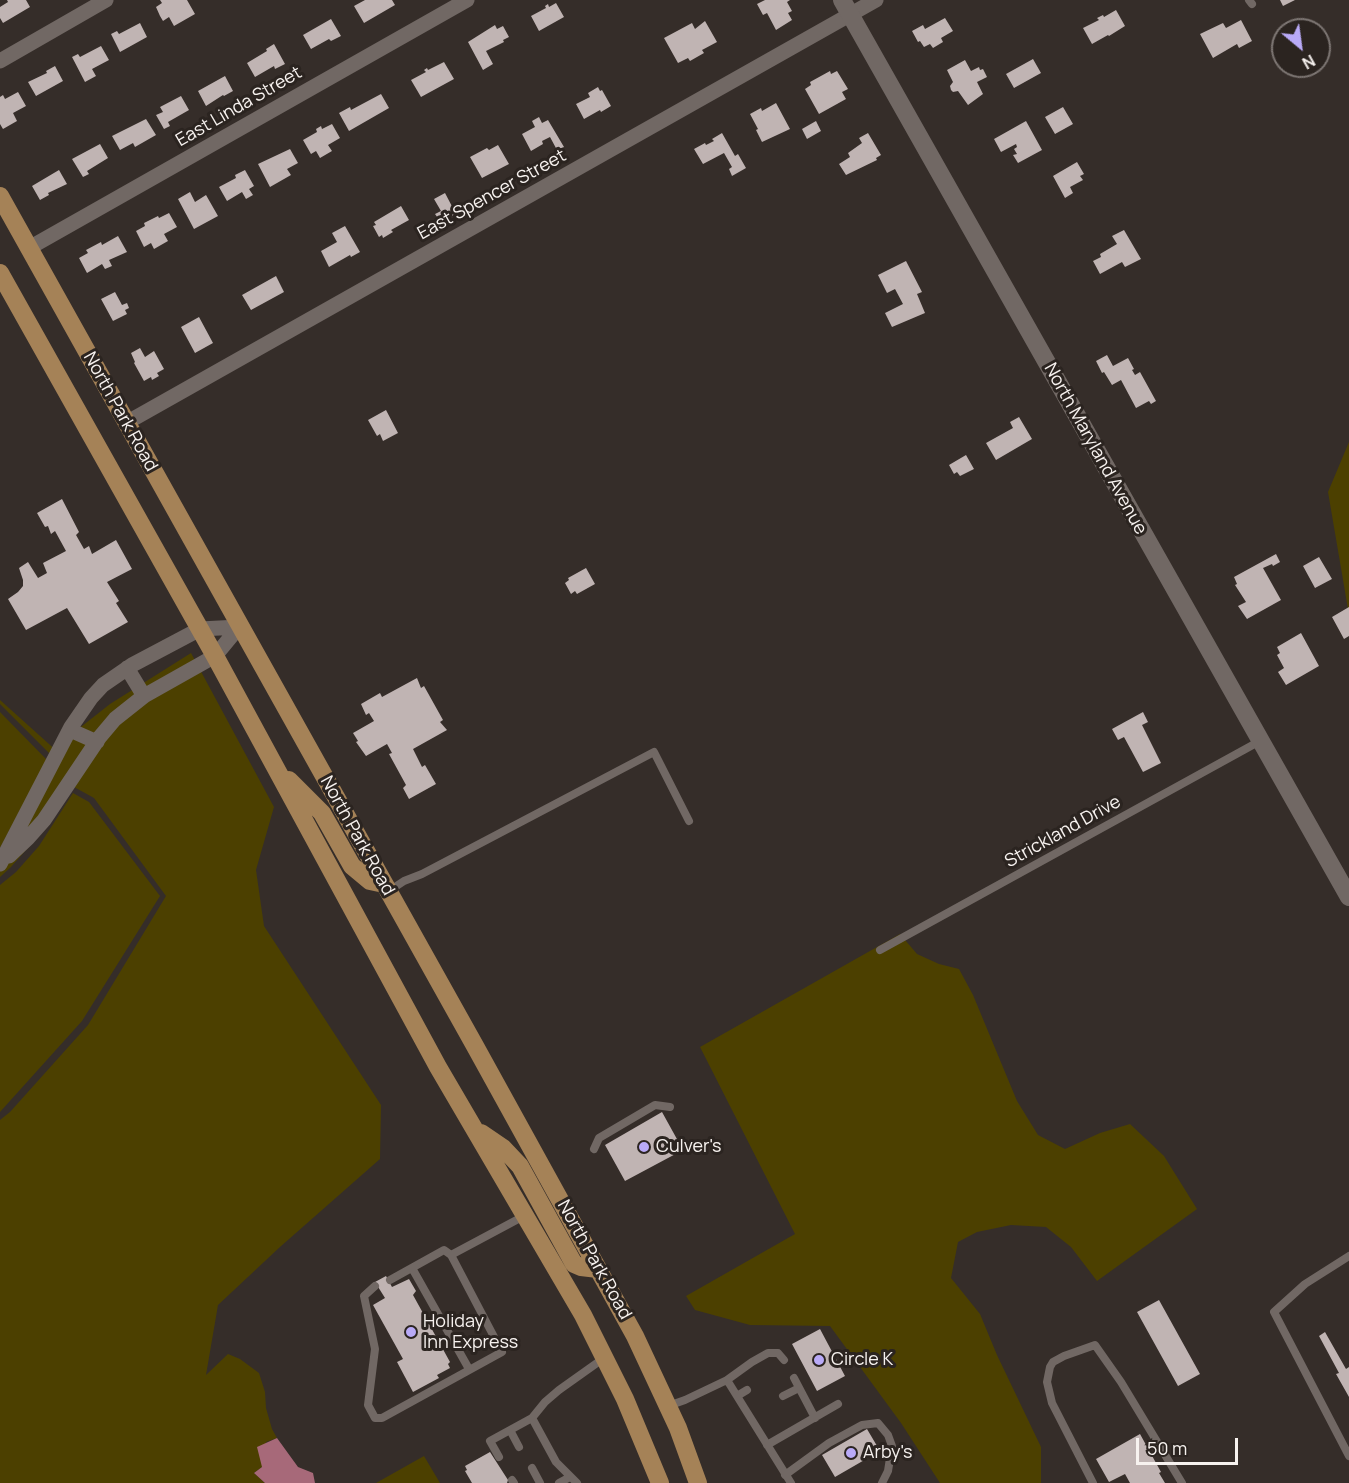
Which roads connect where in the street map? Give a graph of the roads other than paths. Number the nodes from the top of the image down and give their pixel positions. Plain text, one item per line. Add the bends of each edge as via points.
1 (106, 0) edge
2 (467, 0) edge
3 (876, 0) edge
4 (846, 8) edge
5 (0, 61) edge
6 (0, 196) edge
7 (29, 248) junction
8 (0, 273) edge
9 (126, 423) junction
10 (239, 627) junction
11 (200, 629) junction
12 (215, 656) junction
13 (127, 668) junction
14 (144, 696) junction
15 (70, 730) junction
16 (1260, 741) junction
17 (97, 742) junction
18 (275, 765) junction
19 (689, 821) dead end
20 (0, 864) edge
21 (386, 888) junction
22 (1349, 897) edge
23 (880, 950) dead end
24 (670, 1107) dead end
25 (477, 1130) junction
26 (594, 1149) dead end
27 (525, 1215) junction
28 (452, 1255) junction
29 (1349, 1256) edge
30 (412, 1268) junction
31 (598, 1269) junction
32 (390, 1280) dead end
33 (375, 1286) dead end
34 (606, 1358) junction
35 (784, 1360) dead end
36 (469, 1370) junction
37 (794, 1378) dead end
38 (727, 1380) junction
39 (799, 1388) junction
40 (747, 1390) dead end
41 (737, 1396) junction
42 (783, 1396) dead end
43 (838, 1404) dead end
44 (668, 1406) junction
45 (758, 1410) dead end
46 (749, 1415) junction
47 (532, 1418) junction
48 (815, 1418) junction
49 (510, 1430) junction
50 (767, 1445) junction
51 (519, 1447) dead end
52 (1349, 1456) edge
53 (499, 1457) dead end
54 (532, 1468) dead end
55 (785, 1475) junction
56 (573, 1480) edge
57 (540, 1483) edge
58 (559, 1483) edge
59 (660, 1483) edge
60 (698, 1483) edge
61 (790, 1483) edge
62 (882, 1483) edge
63 (1093, 1483) edge
64 (1182, 1483) edge

1 - 5 street
2 - 7 street, East Linda Street
3 - 4 street, East Spencer Street
4 - 9 street, East Spencer Street
4 - 16 street, North Maryland Avenue
6 - 7 main road, North Park Road
7 - 9 main road, North Park Road
8 - 11 main road, North Park Road
9 - 10 main road, North Park Road
10 - 11 street
10 - 12 street
10 - 21 main road, North Park Road
11 - 12 main road, North Park Road
11 - 13 street
12 - 14 street
12 - 18 main road, North Park Road
13 - 14 street
13 - 15 street via 91,698
14 - 17 street via 115,719
15 - 17 street
15 - 20 street
16 - 22 street, North Maryland Avenue
16 - 23 lane, Strickland Drive
17 - 20 street via 44,820
18 - 21 main road via 322,813 352,866
18 - 25 main road, North Park Road via 438,1067
19 - 21 lane via 654,752 422,874
21 - 31 main road, North Park Road
24 - 26 lane via 655,1105 599,1138
25 - 27 main road, North Park Road
25 - 31 main road via 520,1166 574,1264
27 - 28 lane
27 - 34 main road, North Park Road
28 - 30 lane via 444,1250
28 - 36 lane via 501,1352
29 - 52 lane via 1305,1284 1274,1312
30 - 32 lane
30 - 36 lane
31 - 44 main road, North Park Road
33 - 36 lane via 364,1296 375,1349 368,1405 375,1418 382,1418
34 - 47 lane via 559,1390
34 - 59 main road, North Park Road
35 - 38 lane via 778,1353 768,1353
37 - 39 lane
38 - 41 lane
38 - 44 lane
39 - 42 lane
39 - 48 lane
40 - 41 lane
41 - 46 lane
43 - 48 lane
44 - 60 main road, North Park Road
45 - 46 lane
46 - 50 lane
47 - 49 lane
47 - 56 lane via 549,1450
48 - 50 lane
49 - 51 lane
49 - 53 lane via 490,1441
50 - 55 lane
54 - 57 lane
55 - 61 lane
55 - 62 lane via 829,1443 862,1425 878,1423 892,1446
56 - 58 lane
63 - 64 lane via 1052,1403 1047,1382 1053,1362 1095,1345

